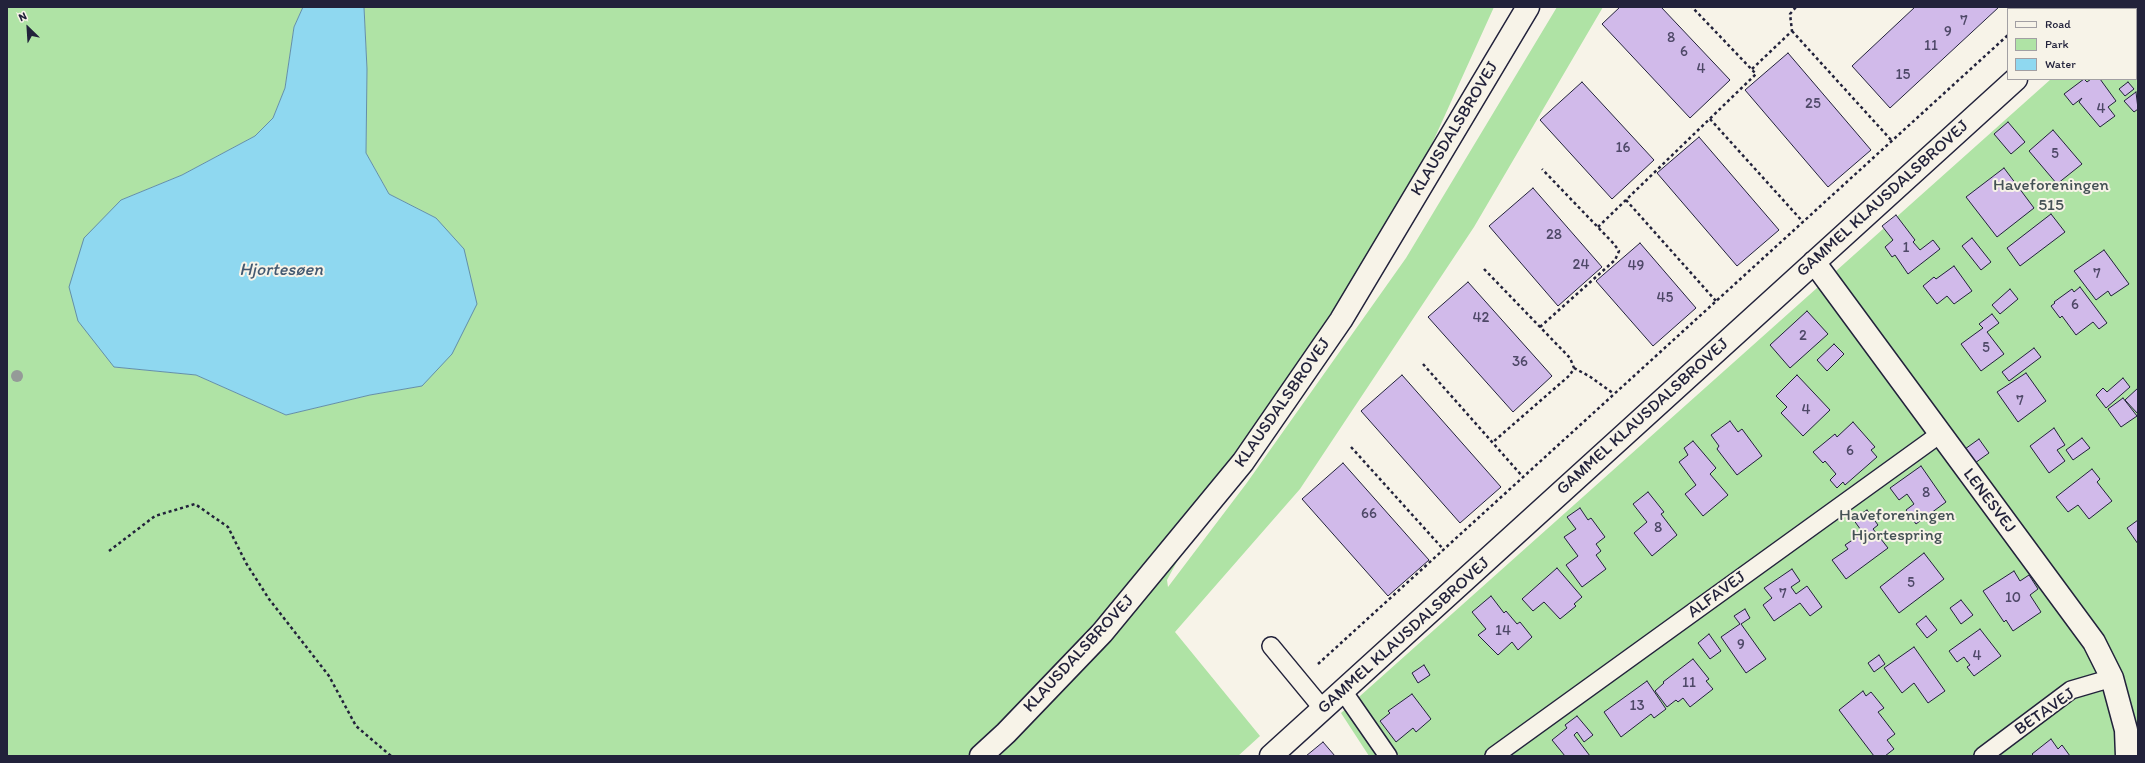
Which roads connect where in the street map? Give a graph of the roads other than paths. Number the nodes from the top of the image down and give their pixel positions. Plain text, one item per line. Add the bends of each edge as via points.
1 (1528, 7) edge
2 (2015, 80) edge
3 (1814, 262) junction
4 (1940, 434) junction
5 (1271, 646) dead end
6 (2112, 678) junction
7 (1343, 691) junction
8 (1323, 709) junction
9 (981, 756) edge
10 (1271, 756) edge
11 (1388, 756) edge
12 (1494, 756) edge
13 (1983, 756) edge
14 (2127, 756) edge

1 - 9 street, KLAUSDALSBROVEJ via 1341,320 1243,462 1102,633
2 - 3 street, GAMMEL KLAUSDALSBROVEJ
3 - 4 street, LENESVEJ
3 - 7 street, GAMMEL KLAUSDALSBROVEJ
4 - 6 street, LENESVEJ via 2094,642
4 - 12 lane, ALFAVEJ
5 - 8 lane
6 - 13 lane, BETAVEJ via 2071,690
6 - 14 street, LENESVEJ via 2126,730
7 - 8 street, GAMMEL KLAUSDALSBROVEJ
7 - 11 lane
8 - 10 street, GAMMEL KLAUSDALSBROVEJ

